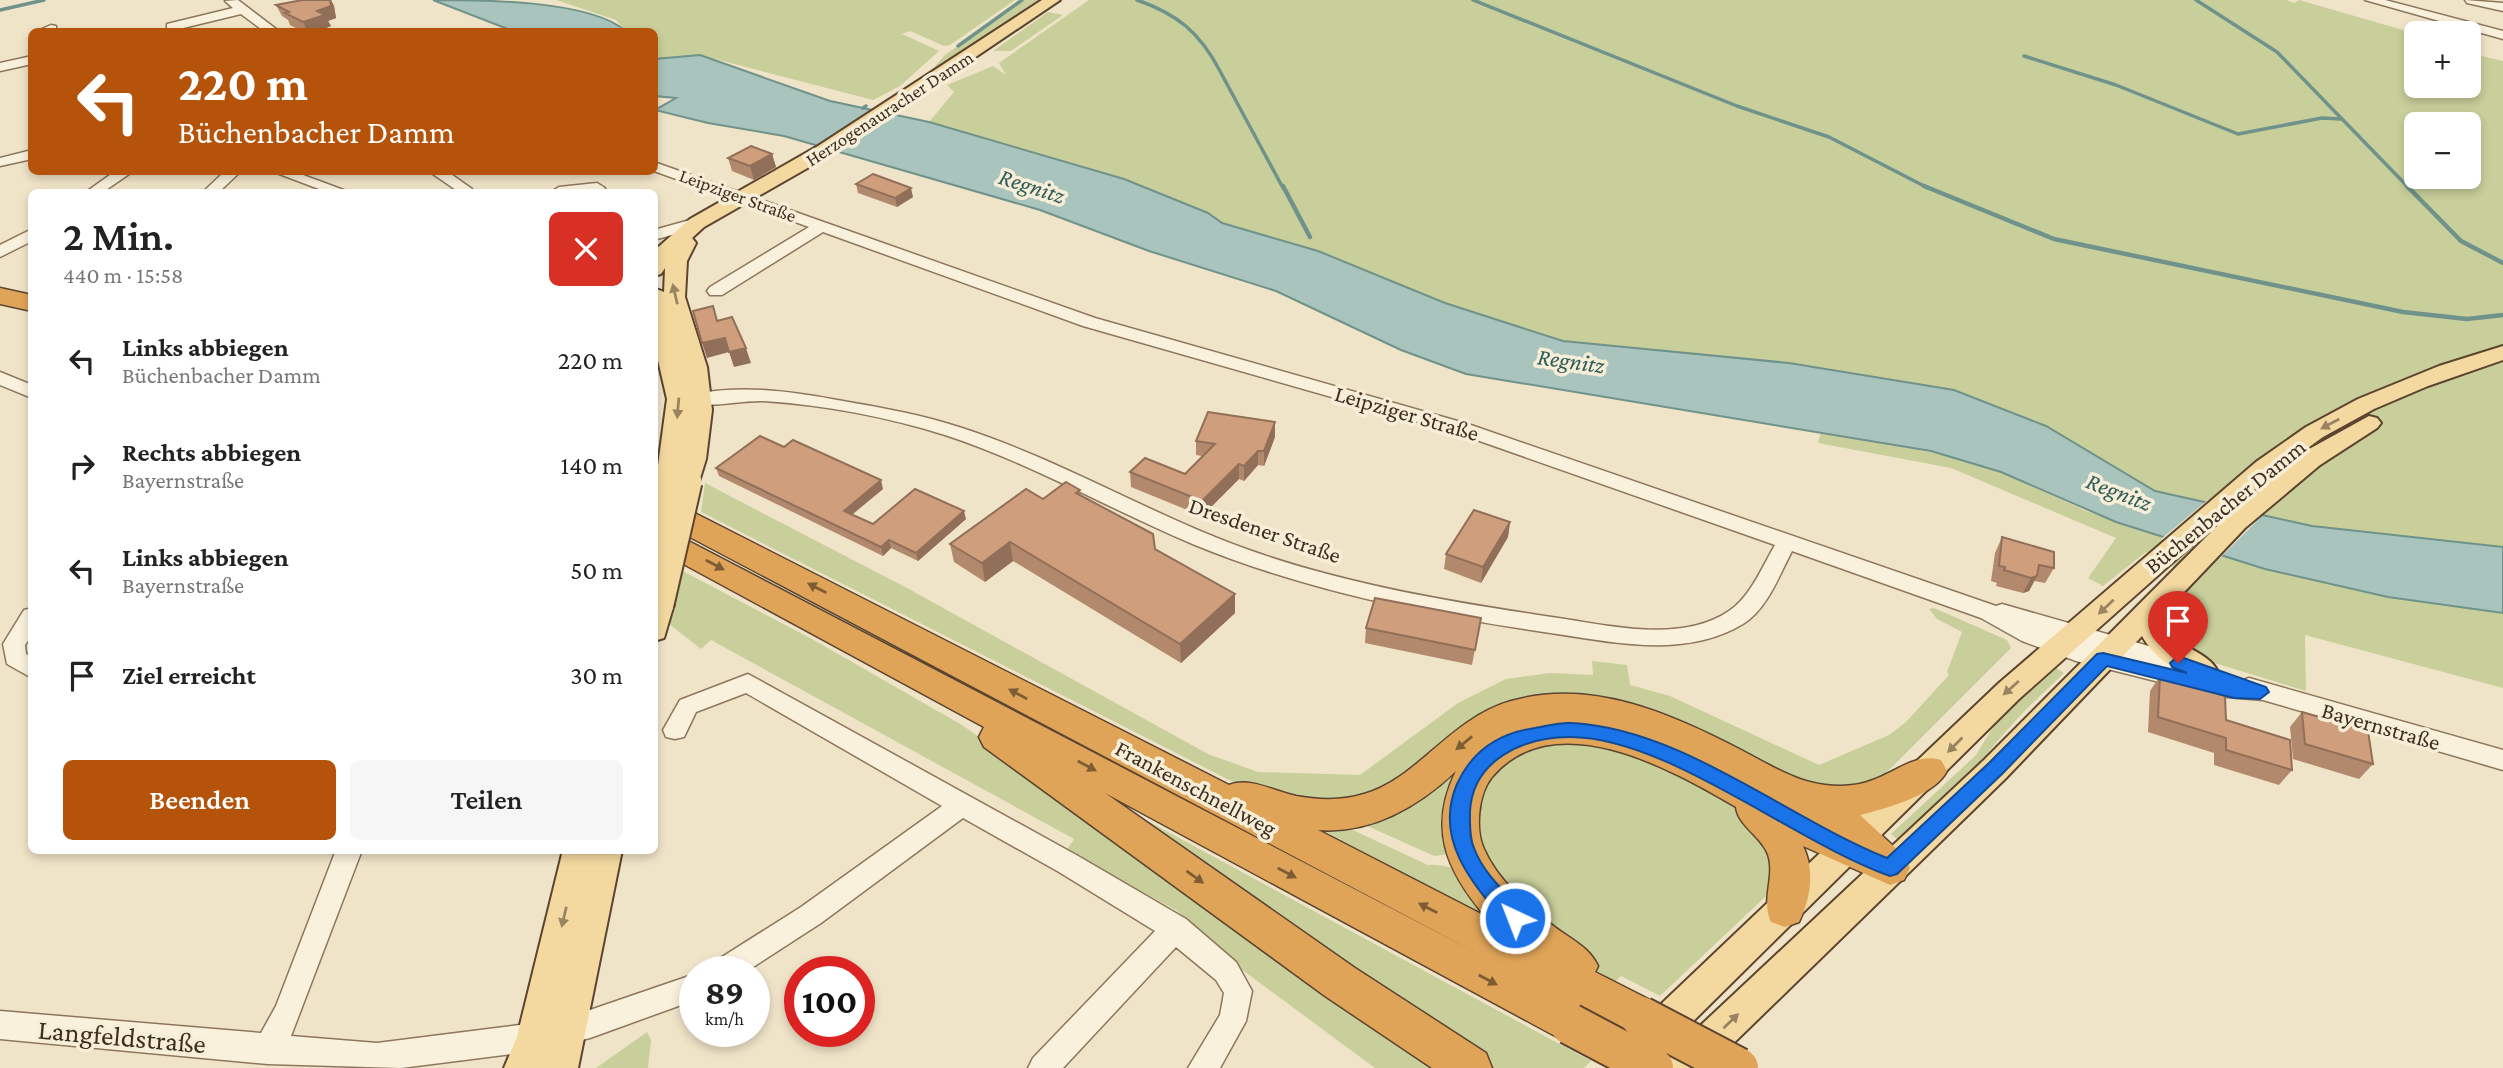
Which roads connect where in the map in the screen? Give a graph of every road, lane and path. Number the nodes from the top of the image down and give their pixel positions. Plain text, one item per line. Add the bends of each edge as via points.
1 (229, 0) edge
2 (1052, 0) edge
3 (2371, 0) edge
4 (2471, 0) edge
5 (2503, 7) edge
6 (242, 10) junction
7 (2437, 21) edge
8 (172, 28) edge
9 (268, 28) edge
10 (2481, 32) edge
11 (2503, 35) edge
12 (28, 61) edge
13 (0, 67) edge
14 (886, 111) joint
15 (825, 150) joint
16 (28, 155) edge
17 (0, 162) edge
18 (658, 167) edge
19 (119, 175) edge
20 (229, 175) edge
21 (291, 175) edge
22 (443, 175) edge
23 (98, 189) edge
24 (213, 189) edge
25 (332, 189) edge
26 (464, 189) dead end
27 (746, 197) junction
28 (721, 211) junction
29 (697, 223) joint
30 (821, 226) junction
31 (28, 236) edge
32 (0, 252) edge
33 (660, 253) edge
34 (0, 279) edge
35 (28, 285) edge
36 (716, 292) dead end
37 (0, 296) edge
38 (28, 302) edge
39 (658, 323) edge
40 (2497, 362) edge
41 (664, 366) edge
42 (0, 378) edge
43 (28, 390) edge
44 (700, 399) junction
45 (679, 478) junction
46 (2265, 482) junction
47 (658, 507) edge
48 (658, 531) edge
49 (658, 536) edge
50 (1788, 541) junction
51 (2156, 603) junction
52 (658, 611) edge
53 (28, 622) edge
54 (2068, 639) junction
55 (2110, 652) junction
56 (28, 666) edge
57 (2203, 670) junction
58 (918, 677) junction
59 (2260, 692) junction
60 (675, 730) dead end
61 (1143, 760) junction
62 (2503, 760) edge
63 (1928, 771) junction
64 (1733, 788) junction
65 (1785, 791) junction
66 (962, 805) junction
67 (1852, 843) junction
68 (347, 854) edge
69 (578, 854) edge
70 (605, 854) edge
71 (1890, 868) junction
72 (1785, 909) junction
73 (1176, 928) junction
74 (747, 956) edge
75 (679, 993) edge
76 (1641, 1017) junction
77 (0, 1025) edge
78 (1421, 1038) junction
79 (542, 1045) edge
80 (268, 1049) junction
81 (1631, 1066) edge
82 (559, 1068) edge
83 (1043, 1068) edge
84 (1203, 1068) edge
85 (1453, 1068) edge
86 (1470, 1068) edge
87 (1682, 1068) edge
88 (1738, 1068) edge

1 - 6 street
2 - 14 main road, Herzogenauracher Damm
3 - 7 street
4 - 5 street
6 - 8 street
6 - 9 street
10 - 11 street
12 - 13 street
14 - 15 main road, Herzogenauracher Damm
15 - 27 main road, Herzogenauracher Damm
16 - 17 street
18 - 27 street, Leipziger Straße
19 - 23 street
20 - 24 street
21 - 25 street
22 - 26 street
27 - 28 main road, Herzogenauracher Damm
27 - 30 street, Leipziger Straße
28 - 29 main road, Herzogenauracher Damm
28 - 33 main road, Herzogenauracher Damm via 695,234
29 - 33 main road
30 - 36 street, Leipziger Straße
30 - 50 street, Leipziger Straße via 1089,322 1461,428
31 - 32 street
44 -> 33 main road via 673,290 673,270
34 - 35 highway
37 - 38 highway
39 - 41 main road
40 - 46 main road, Büchenbacher Damm via 2393,410
41 -> 45 main road via 679,399
42 - 43 street
44 - 45 main road
44 - 50 street, Dresdener Straße via 746,393 901,417 970,437 1194,536 1280,568 1412,601 1572,628 1681,635 1719,625 1749,605
45 - 48 main road, bridge
45 - 52 main road, bridge
46 - 51 main road, Büchenbacher Damm via 2236,522
46 -> 54 main road, Büchenbacher Damm via 2158,558
61 -> 47 highway, Frankenschnellweg
49 -> 58 highway, Frankenschnellweg
50 - 54 street, Leipziger Straße via 1989,612 2013,627
51 - 55 main road, Büchenbacher Damm
51 - 57 main road via 2151,622 2156,636 2176,656
53 - 56 street via 13,644 15,658
54 - 55 street
54 -> 63 main road, Büchenbacher Damm via 2001,697
55 - 57 street, Bayernstraße
55 - 59 street, Bayernstraße via 2234,691
55 - 71 main road, Büchenbacher Damm
57 - 59 street, Bayernstraße
58 -> 78 highway
58 -> 81 highway, Frankenschnellweg, bridge via 1570,1024
59 - 62 street, Bayernstraße
60 - 66 street via 688,706 748,683
65 -> 61 highway via 1688,740 1590,708 1538,709 1510,716 1465,740 1394,799 1332,817 1266,804
76 -> 61 highway, Frankenschnellweg
63 - 65 highway via 1860,801 1826,802
63 - 67 main road, Büchenbacher Damm
64 - 67 highway
64 - 72 highway via 1775,830 1786,848 1793,873
64 - 76 highway via 1652,748 1618,736 1569,730 1521,737 1492,751 1471,773 1461,796 1463,846 1477,875 1499,903
65 - 67 highway via 1842,823
66 - 73 street
66 - 74 street
67 - 71 highway
67 - 72 main road, Büchenbacher Damm
68 - 80 street via 288,1012
69 -> 79 main road
70 - 79 main road
87 -> 71 main road, Büchenbacher Damm
72 - 81 main road, Büchenbacher Damm
73 - 83 street
73 - 84 street via 1220,962 1235,980 1238,993 1238,1005
75 - 79 street, Langfeldstraße
76 - 88 highway, Frankenschnellweg, bridge
77 - 80 street, Langfeldstraße
78 - 85 highway
78 - 86 highway
79 - 80 street, Langfeldstraße via 377,1057
79 - 82 main road

